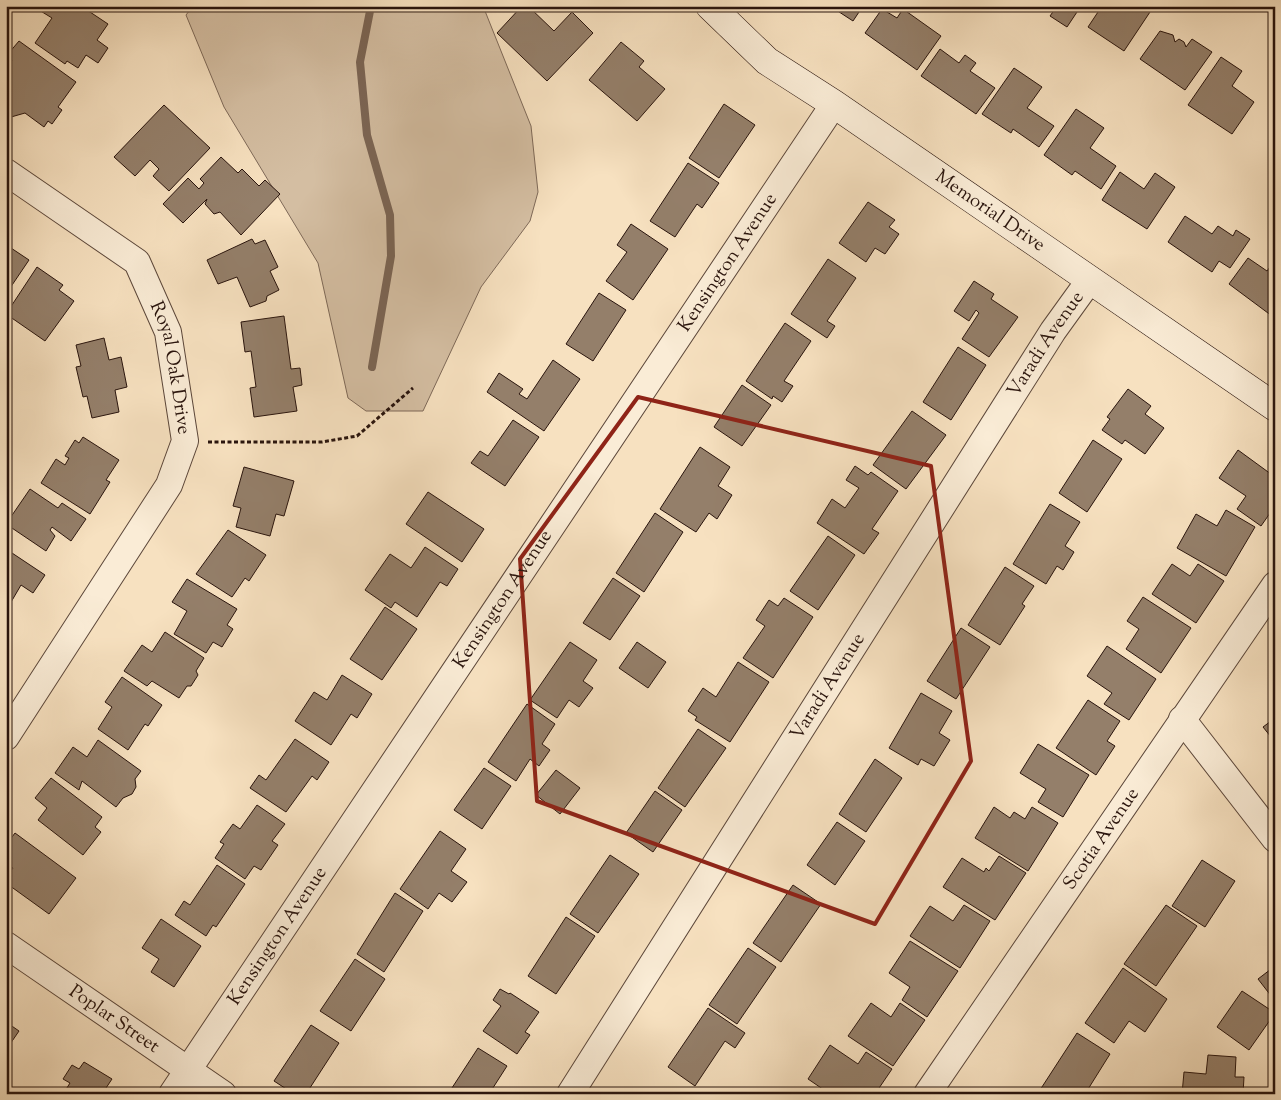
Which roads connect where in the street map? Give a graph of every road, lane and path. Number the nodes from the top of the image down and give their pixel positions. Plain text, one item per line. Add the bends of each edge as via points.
1 (710, 6) edge
2 (834, 104) junction
3 (6, 172) edge
4 (1089, 280) junction
5 (413, 388) dead end
6 (1275, 407) edge
7 (185, 442) junction
8 (1275, 585) edge
9 (1182, 719) junction
10 (6, 737) edge
11 (1275, 839) edge
12 (6, 944) edge
13 (188, 1070) junction
14 (172, 1094) edge
15 (223, 1094) edge
16 (570, 1094) edge
17 (927, 1094) edge

1 - 2 main road, Memorial Drive via 767,61
2 - 4 main road, Memorial Drive
2 - 13 street, Kensington Avenue
3 - 7 street, Royal Oak Drive via 137,262 168,332
4 - 6 main road, Memorial Drive
4 - 16 street, Varadi Avenue via 1048,339
5 - 7 path via 357,436 322,442
7 - 10 street, Royal Oak Drive via 169,485
8 - 9 street, Scotia Avenue
9 - 11 street
9 - 17 street, Scotia Avenue
12 - 13 street, Poplar Street
13 - 14 street, Kensington Avenue
13 - 15 street, Poplar Street

